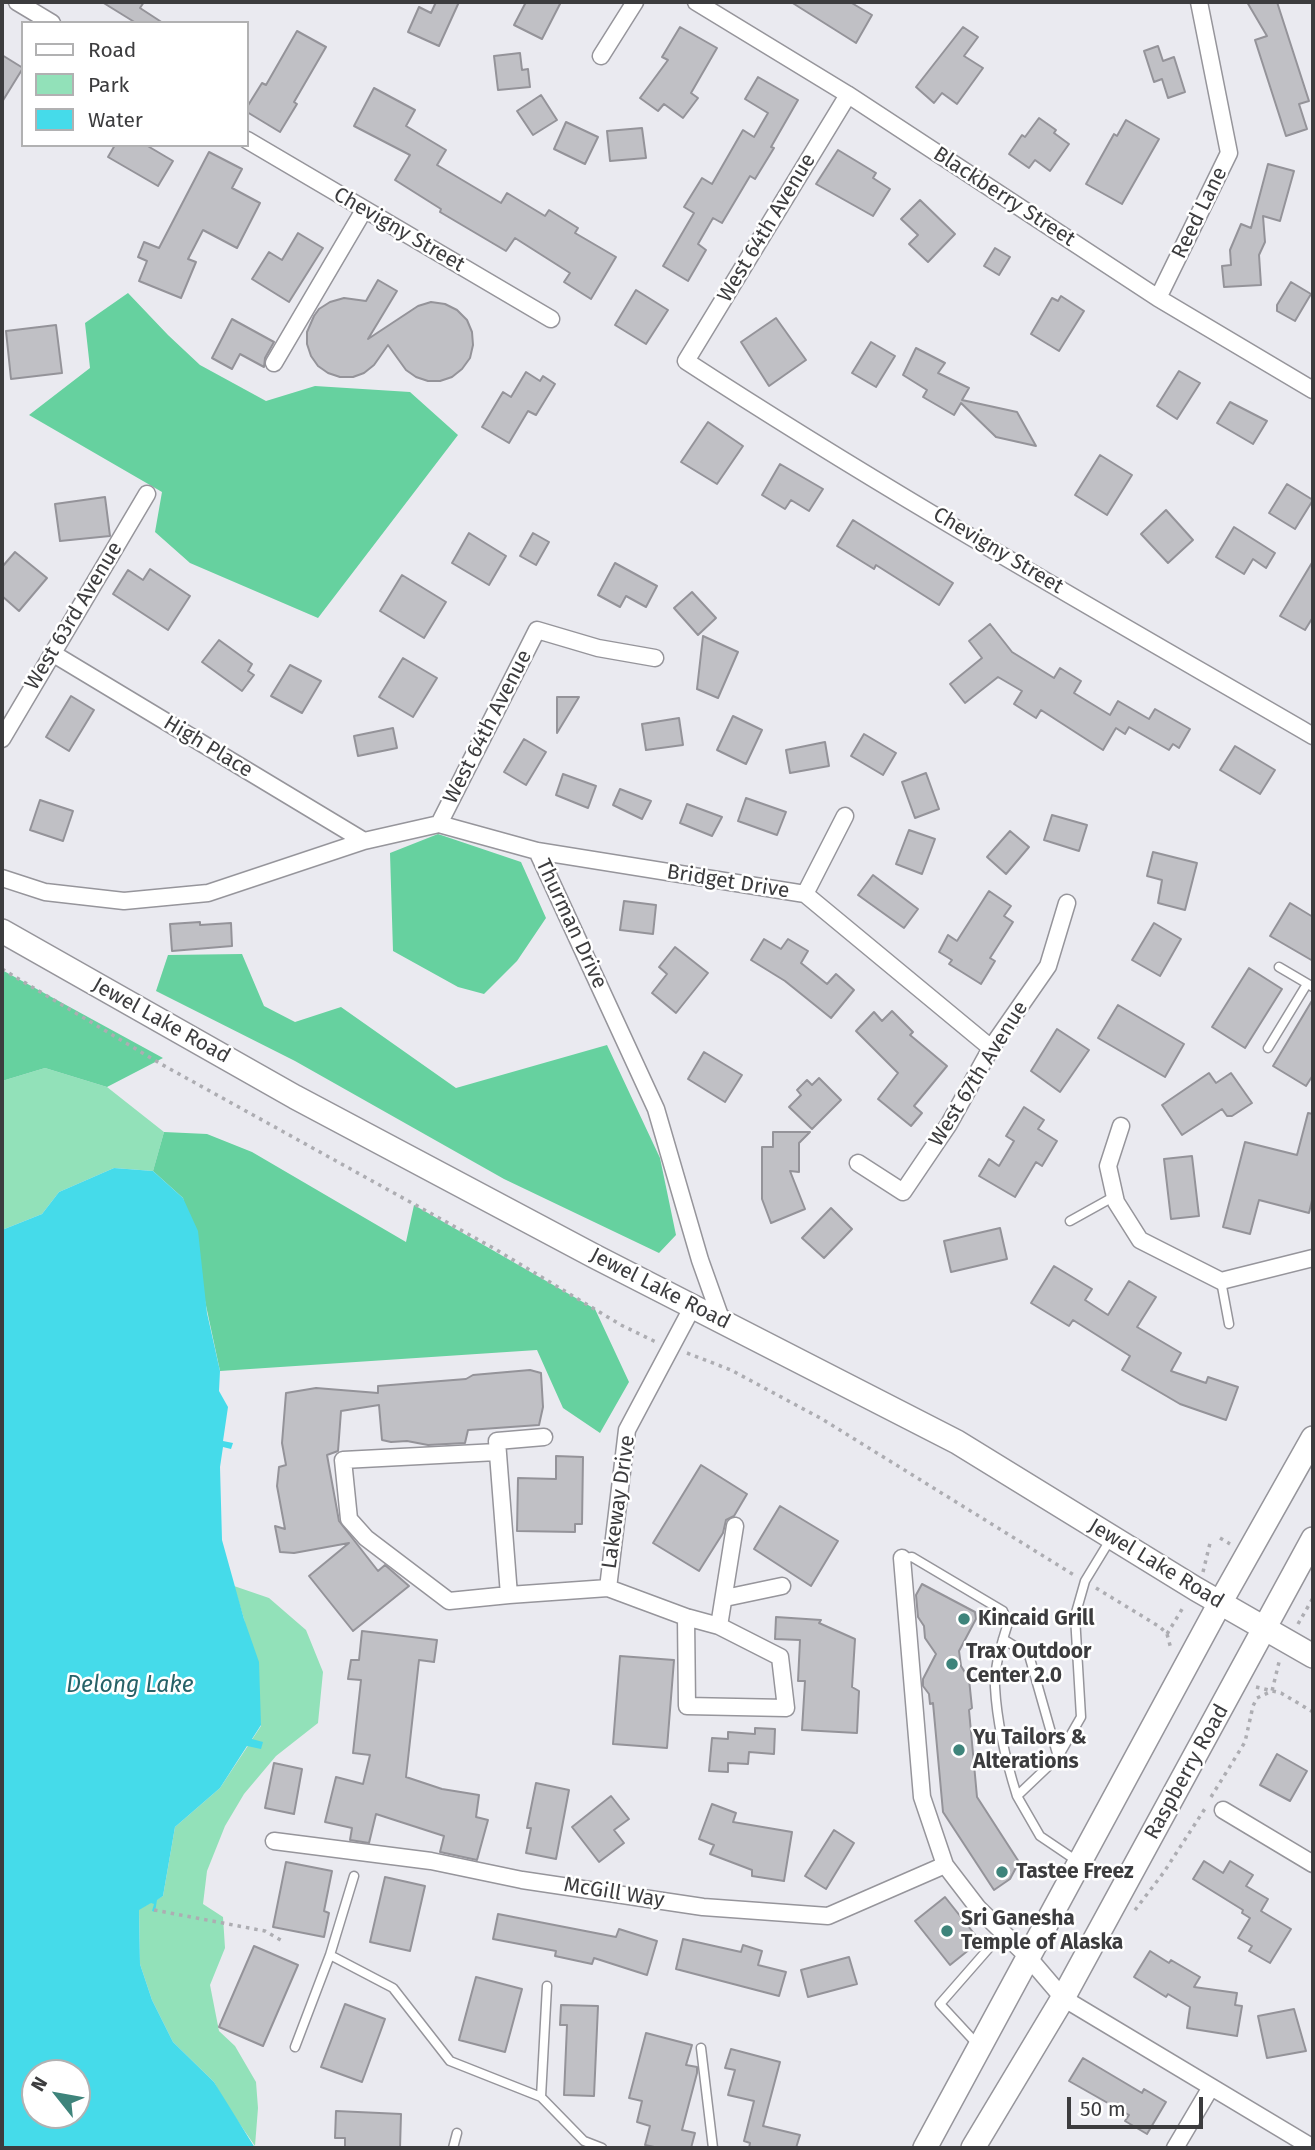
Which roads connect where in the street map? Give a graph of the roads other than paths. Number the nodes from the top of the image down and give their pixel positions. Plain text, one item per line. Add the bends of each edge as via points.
1 (17, 2) edge
2 (635, 2) edge
3 (696, 2) edge
4 (1199, 2) edge
5 (49, 21) edge
6 (601, 56) dead end
7 (848, 95) junction
8 (248, 141) edge
9 (364, 210) junction
10 (1158, 298) junction
11 (551, 319) dead end
12 (686, 361) joint
13 (274, 363) dead end
14 (1313, 390) edge
15 (146, 494) dead end
16 (52, 653) junction
17 (655, 658) dead end
18 (1313, 736) edge
19 (2, 739) edge
20 (845, 816) dead end
21 (439, 824) junction
22 (364, 841) junction
23 (537, 851) junction
24 (2, 878) edge
25 (805, 894) junction
26 (1066, 903) dead end
27 (2, 931) edge
28 (1279, 967) dead end
29 (1310, 986) edge
30 (991, 1048) junction
31 (1268, 1048) dead end
32 (1121, 1126) dead end
33 (858, 1163) dead end
34 (1115, 1196) junction
35 (1070, 1220) dead end
36 (1313, 1258) edge
37 (1221, 1282) junction
38 (693, 1306) junction
39 (721, 1319) junction
40 (1229, 1324) dead end
41 (544, 1437) dead end
42 (1313, 1438) edge
43 (497, 1452) junction
44 (735, 1526) dead end
45 (1112, 1537) junction
46 (1313, 1539) edge
47 (902, 1558) joint
48 (782, 1586) dead end
49 (608, 1588) junction
50 (509, 1595) junction
51 (725, 1598) junction
52 (1220, 1603) junction
53 (686, 1617) junction
54 (719, 1626) junction
55 (1265, 1627) junction
56 (1003, 1639) junction
57 (1313, 1656) edge
58 (1058, 1757) junction
59 (1017, 1796) junction
60 (1223, 1810) dead end
61 (274, 1841) dead end
62 (1079, 1862) junction
63 (1313, 1864) edge
64 (945, 1865) junction
65 (354, 1876) dead end
66 (1003, 1932) junction
67 (330, 1955) junction
68 (1028, 1957) junction
69 (547, 1986) dead end
70 (1063, 1998) junction
71 (979, 2046) junction
72 (295, 2047) dead end
73 (701, 2048) dead end
74 (1211, 2087) junction
75 (541, 2097) junction
76 (457, 2133) dead end
77 (453, 2148) edge
78 (602, 2148) edge
79 (713, 2148) edge
80 (925, 2148) edge
81 (973, 2148) edge
82 (1175, 2148) edge
83 (1313, 2148) edge

1 - 5 street
2 - 6 street
3 - 7 street, Blackberry Street
4 - 10 street, Reed Lane via 1229,153
7 - 10 street, Blackberry Street
7 - 12 street, West 64th Avenue
8 - 9 street, Chevigny Street
9 - 11 street, Chevigny Street
9 - 13 street
10 - 14 street, Blackberry Street
12 - 18 street, Chevigny Street via 1062,590
15 - 16 street, West 63rd Avenue
16 - 19 street, West 63rd Avenue
16 - 22 street, High Place
17 - 21 street, West 64th Avenue via 537,630
20 - 25 street
21 - 22 street, Thurman Drive
21 - 23 street, Thurman Drive
22 - 24 street, Thurman Drive via 208,893 124,901 45,892
23 - 25 street, Bridget Drive
23 - 39 street, Thurman Drive via 656,1109
25 - 30 street, Bridget Drive
26 - 30 street, West 67th Avenue via 1048,966
27 - 38 main road, Jewel Lake Road via 295,1097
28 - 29 lane
29 - 31 lane
30 - 33 street, West 67th Avenue via 949,1124 903,1192
32 - 34 street via 1108,1166
34 - 35 lane
34 - 37 street via 1140,1240
36 - 37 street
37 - 40 lane
38 - 39 main road, Jewel Lake Road
38 - 49 street, Lakeway Drive via 627,1430
39 - 45 main road, Jewel Lake Road via 957,1442
41 - 43 street via 497,1441
42 - 52 main road
43 - 50 street
43 - 50 street via 343,1460 349,1519 366,1538 450,1601
44 - 51 street
45 - 52 main road, Jewel Lake Road
45 - 58 lane via 1086,1581 1075,1616 1081,1717
46 - 55 main road, Raspberry Road
47 - 56 lane via 912,1557 1003,1611 1009,1623
47 - 64 street via 922,1797
48 - 51 street
49 - 50 street
49 - 53 street
51 - 54 street
52 - 55 main road, Jewel Lake Road
52 - 62 main road
53 - 54 street
53 - 54 street via 687,1706 786,1708 780,1657
55 - 57 main road, Jewel Lake Road
55 - 70 main road, Raspberry Road
56 - 58 lane via 1029,1655
56 - 59 lane via 995,1685 1004,1754
58 - 59 lane
59 - 62 lane via 1040,1836
60 - 63 street
61 - 64 street, McGill Way via 430,1861 703,1907 828,1916
62 - 68 main road
64 - 66 street
65 - 67 lane
66 - 68 street
66 - 71 lane via 940,2004
67 - 72 lane
67 - 75 lane via 393,1988 450,2061
68 - 70 street
68 - 71 main road
69 - 75 lane
70 - 74 street
70 - 81 main road, Raspberry Road
71 - 80 main road
73 - 79 lane
74 - 82 street
74 - 83 street
75 - 78 lane via 584,2141
76 - 77 lane

